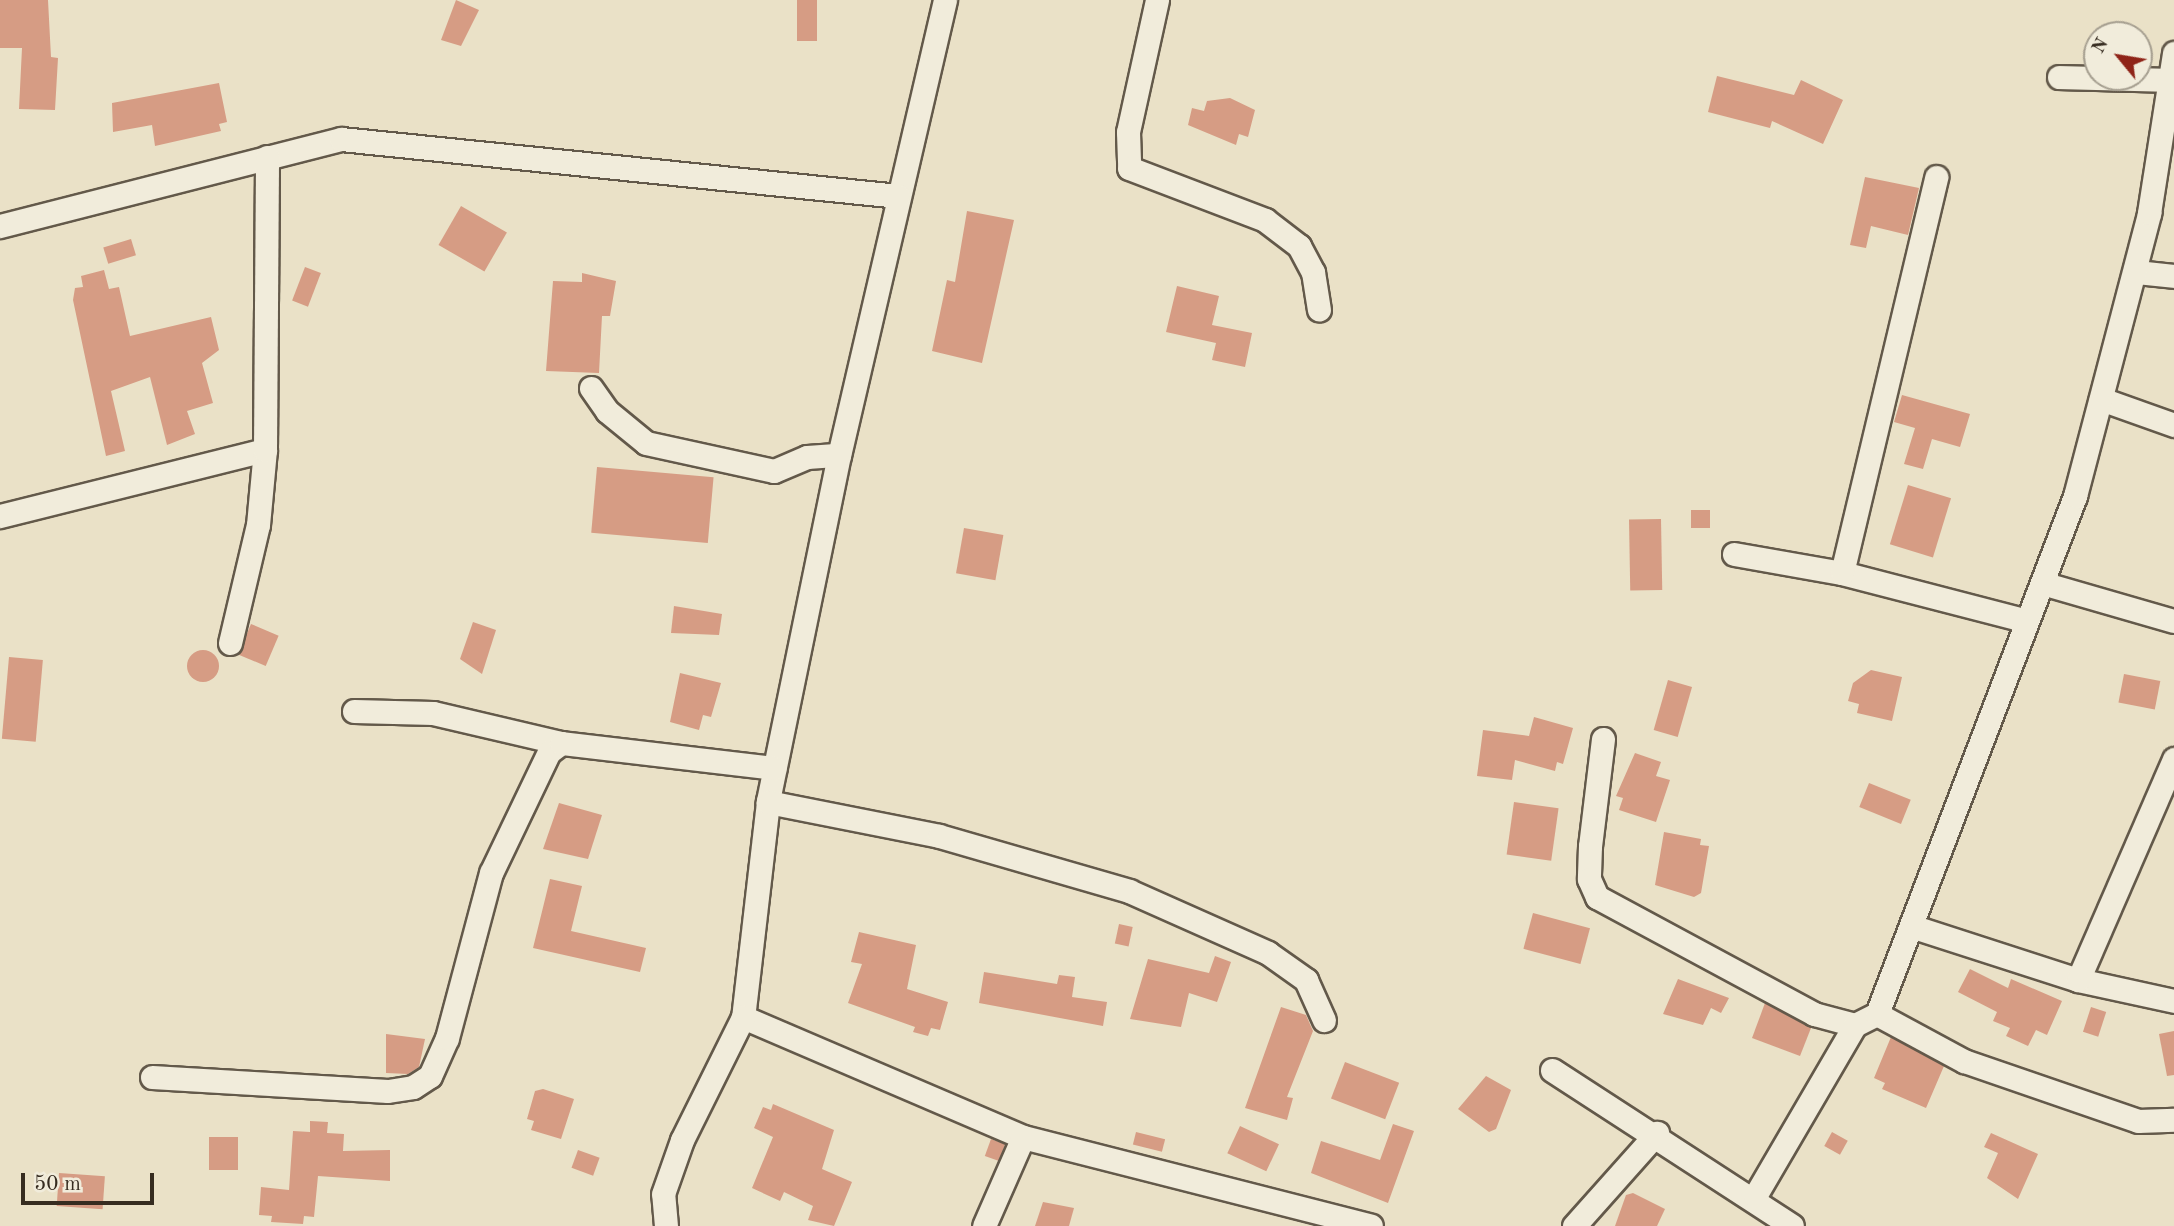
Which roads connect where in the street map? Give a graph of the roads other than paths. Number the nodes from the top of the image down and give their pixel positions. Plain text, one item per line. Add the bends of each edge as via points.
1 (946, 0) edge
2 (1157, 0) edge
3 (2174, 53) edge
4 (2059, 77) dead end
5 (2171, 80) junction
6 (267, 157) junction
7 (1936, 177) dead end
8 (898, 197) junction
9 (0, 226) edge
10 (2136, 272) junction
11 (2174, 276) edge
12 (1319, 310) dead end
13 (592, 388) dead end
14 (2101, 399) junction
15 (2174, 425) edge
16 (265, 450) junction
17 (839, 455) junction
18 (0, 516) edge
19 (1734, 554) dead end
20 (1842, 573) junction
21 (2042, 583) junction
22 (2024, 620) junction
23 (2174, 621) edge
24 (230, 642) dead end
25 (354, 711) dead end
26 (1603, 739) dead end
27 (561, 743) junction
28 (2174, 759) edge
29 (775, 768) junction
30 (768, 802) junction
31 (1914, 927) junction
32 (2078, 980) junction
33 (2174, 1001) edge
34 (1877, 1014) junction
35 (743, 1017) junction
36 (1324, 1020) dead end
37 (1855, 1025) junction
38 (1552, 1070) dead end
39 (152, 1077) dead end
40 (2174, 1120) edge
41 (1657, 1133) junction
42 (1023, 1137) junction
43 (1755, 1196) junction
44 (666, 1226) edge
45 (984, 1226) edge
46 (1371, 1226) edge
47 (1574, 1226) edge
48 (1792, 1226) edge

1 - 8 street
2 - 12 street via 1128,132 1129,168 1161,186 1221,199 1265,220 1298,246 1313,272
3 - 5 street
4 - 5 street
5 - 10 street
6 - 8 street via 341,139
6 - 9 street
6 - 16 street
7 - 20 street
8 - 17 street
10 - 11 street
10 - 14 street
13 - 17 street via 607,411 646,443 774,471 807,457
14 - 15 street
14 - 21 street via 2075,496
16 - 18 street
16 - 24 street via 258,525
17 - 29 street
19 - 20 street
20 - 22 street
21 - 22 street
21 - 23 street
22 - 31 street
25 - 27 street via 421,711
26 - 37 street via 1590,846 1590,879 1597,897 1814,1014
27 - 29 street
27 - 39 street via 527,789 491,873 447,1038 430,1076 388,1091
28 - 32 street
29 - 30 street
30 - 35 street
30 - 36 street via 939,836 1129,891 1268,953 1306,980
31 - 32 street
31 - 34 street
32 - 33 street
34 - 37 street
34 - 40 street via 1964,1061 2138,1121
35 - 42 street
35 - 44 street via 682,1140 663,1194
37 - 43 street
38 - 41 street
41 - 43 street
41 - 47 street
42 - 45 street
42 - 46 street
43 - 48 street

